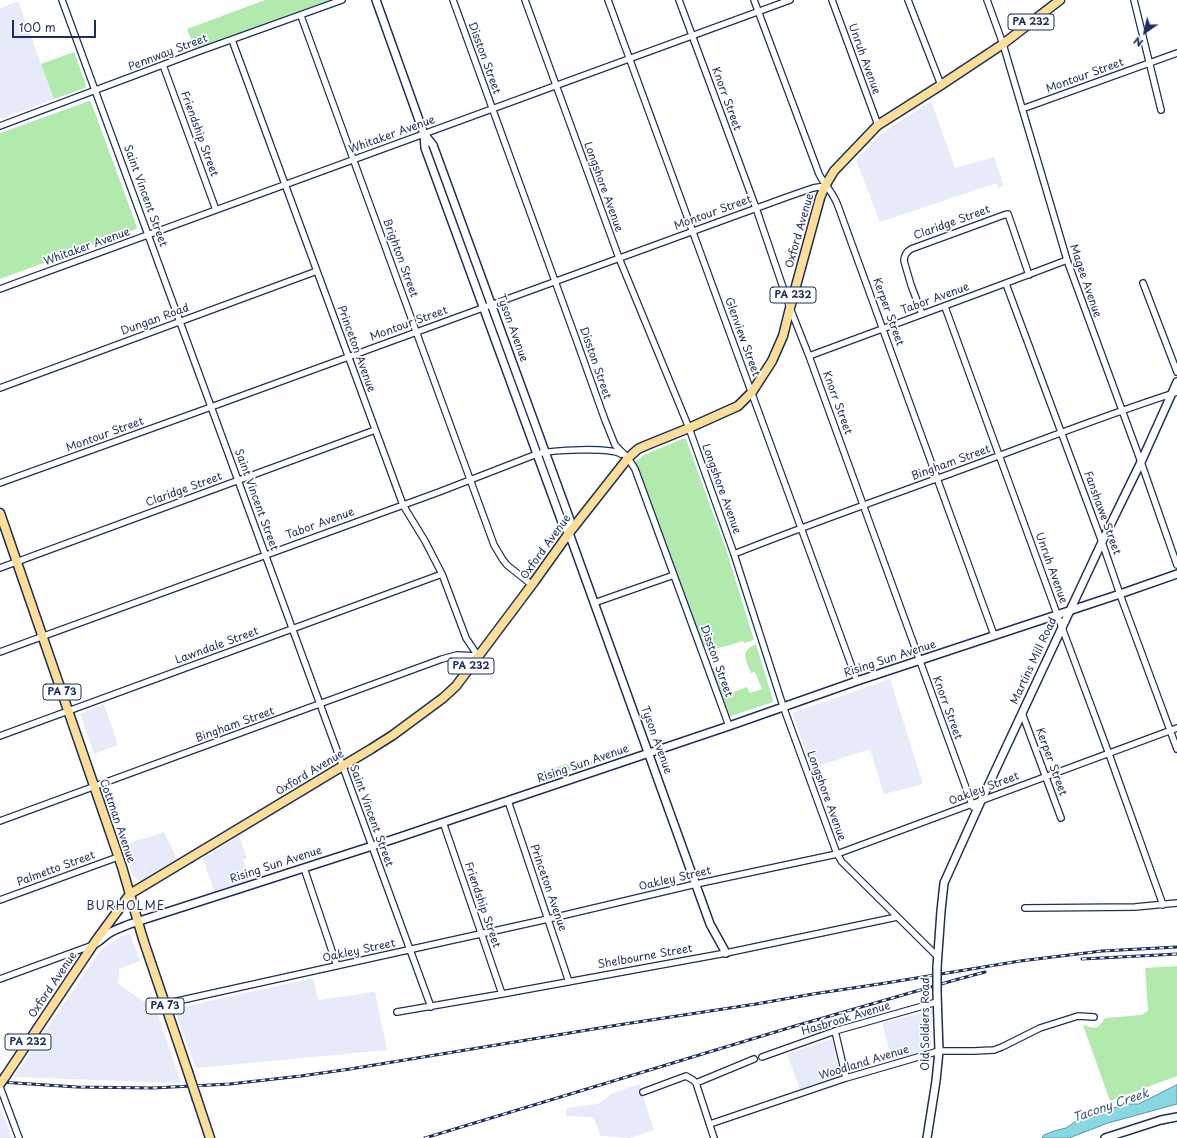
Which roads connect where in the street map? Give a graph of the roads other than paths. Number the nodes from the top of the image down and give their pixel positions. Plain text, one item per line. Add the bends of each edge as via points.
1 (62, 0) edge
2 (342, 0) edge
3 (376, 0) edge
4 (453, 0) edge
5 (525, 0) edge
6 (608, 0) edge
7 (679, 0) edge
8 (754, 0) edge
9 (790, 0) edge
10 (832, 0) edge
11 (908, 0) edge
12 (987, 0) edge
13 (1060, 0) edge
14 (1134, 0) edge
15 (758, 12) junction
16 (301, 16) junction
17 (692, 36) junction
18 (232, 40) junction
19 (1003, 44) junction
20 (1177, 53) edge
21 (629, 59) junction
22 (1150, 63) junction
23 (163, 65) junction
24 (941, 85) junction
25 (556, 86) junction
26 (96, 91) junction
27 (492, 109) junction
28 (1022, 109) junction
29 (1161, 110) dead end
30 (878, 125) junction
31 (0, 126) edge
32 (424, 134) junction
33 (353, 160) junction
34 (286, 185) junction
35 (825, 186) junction
36 (756, 208) junction
37 (216, 210) junction
38 (460, 220) junction
39 (453, 222) junction
40 (693, 231) junction
41 (148, 235) junction
42 (619, 258) junction
43 (1067, 260) junction
44 (317, 271) junction
45 (1029, 275) junction
46 (555, 282) junction
47 (1143, 283) dead end
48 (1006, 284) junction
49 (0, 289) edge
50 (488, 306) junction
51 (945, 307) junction
52 (790, 308) junction
53 (922, 314) junction
54 (180, 321) junction
55 (883, 328) junction
56 (417, 332) junction
57 (810, 356) junction
58 (348, 357) junction
59 (1177, 372) edge
60 (518, 378) junction
61 (510, 381) junction
62 (1177, 382) edge
63 (0, 388) edge
64 (752, 392) junction
65 (1174, 393) edge
66 (211, 407) junction
67 (1121, 410) junction
68 (689, 428) junction
69 (375, 430) junction
70 (1061, 432) junction
71 (545, 452) junction
72 (537, 454) junction
73 (999, 456) junction
74 (628, 458) junction
75 (1141, 462) junction
76 (938, 478) junction
77 (470, 480) junction
78 (238, 481) junction
79 (0, 483) edge
80 (403, 505) junction
81 (863, 506) junction
82 (0, 513) edge
83 (801, 528) junction
84 (569, 533) junction
85 (1102, 542) junction
86 (734, 554) junction
87 (265, 555) junction
88 (17, 562) junction
89 (1177, 565) edge
90 (0, 568) edge
91 (442, 574) junction
92 (1177, 574) edge
93 (674, 575) junction
94 (532, 585) junction
95 (1120, 594) junction
96 (594, 603) junction
97 (1071, 610) junction
98 (1057, 614) junction
99 (292, 629) junction
100 (1062, 629) junction
101 (994, 635) junction
102 (43, 636) junction
103 (0, 652) edge
104 (478, 656) junction
105 (920, 661) junction
106 (856, 681) junction
107 (320, 704) junction
108 (783, 706) junction
109 (68, 712) junction
110 (1022, 713) junction
111 (729, 726) junction
112 (1177, 728) edge
113 (1170, 730) junction
114 (0, 736) edge
115 (1177, 749) edge
116 (649, 753) junction
117 (1109, 754) junction
118 (342, 766) junction
119 (1046, 776) junction
120 (94, 787) junction
121 (508, 801) junction
122 (981, 801) junction
123 (972, 804) junction
124 (975, 813) junction
125 (1061, 818) dead end
126 (0, 821) edge
127 (444, 822) junction
128 (372, 846) junction
129 (837, 854) junction
130 (118, 857) junction
131 (304, 868) junction
132 (696, 884) junction
133 (130, 894) junction
134 (0, 900) edge
135 (1177, 903) edge
136 (1163, 905) junction
137 (1025, 908) dead end
138 (896, 917) junction
139 (548, 919) junction
140 (138, 921) junction
141 (482, 934) junction
142 (93, 944) junction
143 (410, 950) junction
144 (726, 953) junction
145 (938, 957) junction
146 (337, 966) junction
147 (0, 979) edge
148 (569, 982) junction
149 (502, 994) junction
150 (937, 1002) junction
151 (164, 1004) junction
152 (431, 1007) junction
153 (397, 1012) dead end
154 (1094, 1017) dead end
155 (836, 1031) junction
156 (939, 1051) junction
157 (762, 1057) dead end
158 (754, 1060) dead end
159 (846, 1078) junction
160 (696, 1083) junction
161 (1, 1088) edge
162 (643, 1092) dead end
163 (1177, 1117) edge
164 (710, 1124) junction
165 (19, 1138) edge
166 (210, 1138) edge
167 (714, 1138) edge
168 (927, 1138) edge
169 (1105, 1138) edge

1 - 26 street, Saint Vincent Street
2 - 16 street, Pennway Street
3 - 32 street, Tyson Avenue
4 - 27 street, Disston Street
5 - 25 street, Longshore Avenue
6 - 21 street, Glenview Street
7 - 17 street, Knorr Street
8 - 15 street, Kerper Street
9 - 15 street, Whitaker Avenue
10 - 30 street, Unruh Avenue
11 - 24 street
12 - 19 street, Magee Avenue
13 - 19 main road, Oxford Avenue / PA 232
14 - 22 street
15 - 17 street, Whitaker Avenue
15 - 35 street, Kerper Street
16 - 18 street, Pennway Street
16 - 33 street, Brighton Street
17 - 21 street, Whitaker Avenue
17 - 36 street, Knorr Street
18 - 23 street, Pennway Street
18 - 34 street, Princeton Avenue
19 - 24 main road, Oxford Avenue / PA 232
19 - 28 street, Magee Avenue
20 - 22 street, Montour Street
21 - 25 street, Whitaker Avenue
21 - 40 street, Glenview Street
22 - 28 street, Montour Street
22 - 29 street
23 - 26 street, Pennway Street
23 - 37 street, Friendship Street
24 - 30 main road, Oxford Avenue / PA 232
25 - 27 street, Whitaker Avenue
25 - 42 street, Longshore Avenue
26 - 31 street, Pennway Street
26 - 41 street, Saint Vincent Street
27 - 32 street, Whitaker Avenue
27 - 46 street, Disston Street
28 - 43 street, Magee Avenue
30 - 35 main road, Oxford Avenue / PA 232 via 834,171
32 - 33 street, Whitaker Avenue
32 - 38 street, Tyson Avenue via 433,145
32 - 39 street, Tyson Avenue via 425,148
33 - 34 street, Whitaker Avenue
33 - 56 street, Brighton Street
34 - 37 street, Whitaker Avenue
34 - 44 street, Princeton Avenue
35 - 36 street, Montour Street
35 - 52 main road, Oxford Avenue / PA 232
35 - 55 street, Kerper Street via 834,195
36 - 40 street, Montour Street
36 - 52 street, Knorr Street
37 - 41 street, Whitaker Avenue
38 - 39 street
38 - 50 street, Tyson Avenue
39 - 50 street, Tyson Avenue
40 - 42 street, Montour Street
40 - 64 street, Glenview Street
41 - 49 street, Whitaker Avenue
41 - 54 street, Saint Vincent Street
42 - 46 street, Montour Street
42 - 68 street, Longshore Avenue
43 - 45 street, Tabor Avenue
43 - 67 street, Magee Avenue
44 - 54 street, Dungan Road
44 - 58 street, Princeton Avenue
45 - 48 street, Tabor Avenue
45 - 53 street, Claridge Street via 1008,214 911,249 904,258 905,265
46 - 50 street, Montour Street
46 - 74 street, Disston Street via 615,446
47 - 59 street
48 - 51 street, Tabor Avenue
48 - 70 street, Fanshawe Street
50 - 56 street, Montour Street
50 - 60 street, Tyson Avenue
50 - 61 street, Tyson Avenue
51 - 53 street, Tabor Avenue
51 - 73 street, Unruh Avenue
52 - 57 street, Knorr Street
52 - 64 main road, Oxford Avenue / PA 232 via 778,349
53 - 55 street, Tabor Avenue
54 - 63 street, Dungan Road
54 - 66 street, Saint Vincent Street
55 - 57 street, Tabor Avenue
55 - 76 street, Kerper Street
56 - 58 street, Montour Street
56 - 77 street, Brighton Street
57 - 81 street, Knorr Street
58 - 66 street, Montour Street
58 - 69 street, Princeton Avenue
60 - 61 street
60 - 71 street, Tyson Avenue
61 - 72 street, Tyson Avenue
62 - 65 street, Martins Mill Road
64 - 68 main road, Oxford Avenue / PA 232 via 738,406
64 - 83 street, Glenview Street
65 - 67 street, Bingham Street
65 - 75 street, Martins Mill Road
66 - 78 street, Saint Vincent Street
66 - 79 street, Montour Street
67 - 70 street, Bingham Street
67 - 75 street, Magee Avenue
68 - 74 main road, Oxford Avenue / PA 232 via 638,449
68 - 86 street, Longshore Avenue
69 - 78 street, Claridge Street
69 - 80 street, Princeton Avenue
70 - 73 street, Bingham Street
70 - 85 street, Fanshawe Street
71 - 72 street, Tabor Avenue
71 - 74 street, Tabor Avenue via 610,451
71 - 84 street, Tyson Avenue via 570,520
72 - 77 street, Tabor Avenue
72 - 84 street, Tyson Avenue via 563,525
73 - 76 street, Bingham Street
73 - 98 street, Unruh Avenue
74 - 84 main road, Oxford Avenue / PA 232
74 - 93 street, Disston Street via 635,469
75 - 85 street, Martins Mill Road
75 - 89 street, Magee Avenue
76 - 81 street, Bingham Street
76 - 101 street, Kerper Street
77 - 80 street, Tabor Avenue
77 - 94 street, Brighton Street via 494,545 507,565
78 - 87 street, Saint Vincent Street
78 - 88 street, Claridge Street
80 - 87 street, Tabor Avenue
80 - 91 street, Princeton Avenue
81 - 83 street, Bingham Street
81 - 105 street, Knorr Street
82 - 88 main road, Cottman Avenue / PA 73
83 - 86 street, Bingham Street
83 - 106 street, Glenview Street
84 - 94 main road, Oxford Avenue / PA 232
84 - 96 street, Tyson Avenue
85 - 95 street, Fanshawe Street
85 - 97 street, Martins Mill Road
86 - 108 street, Longshore Avenue
87 - 99 street, Saint Vincent Street
87 - 102 street, Tabor Avenue
88 - 90 street, Claridge Street
88 - 102 main road, Cottman Avenue / PA 73
91 - 99 street, Lawndale Street
91 - 104 street, Princeton Avenue via 466,638
92 - 95 street, Rising Sun Avenue
93 - 96 street
93 - 111 street, Disston Street
94 - 104 main road, Oxford Avenue / PA 232
95 - 97 street, Rising Sun Avenue
95 - 113 street, Fanshawe Street
96 - 116 street, Tyson Avenue
97 - 98 street, Rising Sun Avenue
97 - 100 street, Martins Mill Road
98 - 100 street, Unruh Avenue
98 - 101 street, Rising Sun Avenue
99 - 107 street, Saint Vincent Street
99 - 109 street, Lawndale Street
100 - 110 street, Martins Mill Road
100 - 117 street, Unruh Avenue
101 - 105 street, Rising Sun Avenue
102 - 103 street, Tabor Avenue
102 - 109 main road, Cottman Avenue / PA 73
104 - 107 street, Bingham Street via 457,655
104 - 118 main road, Oxford Avenue / PA 232 via 456,686 443,698 393,735
105 - 106 street, Rising Sun Avenue
105 - 123 street, Knorr Street
106 - 108 street, Rising Sun Avenue
107 - 118 street, Saint Vincent Street
107 - 120 street, Bingham Street
108 - 111 street, Rising Sun Avenue
108 - 129 street, Longshore Avenue
109 - 114 street, Lawndale Street
109 - 120 main road, Cottman Avenue / PA 73
110 - 119 street, Kerper Street
110 - 122 street, Martins Mill Road
111 - 116 street, Rising Sun Avenue
112 - 113 street, Oakley Street
113 - 115 street, Fanshawe Street
113 - 117 street, Oakley Street
116 - 121 street, Rising Sun Avenue
116 - 132 street, Tyson Avenue
117 - 119 street, Oakley Street
117 - 136 street, Unruh Avenue
118 - 128 street, Saint Vincent Street
118 - 133 main road, Oxford Avenue / PA 232
119 - 122 street, Oakley Street
119 - 125 street, Kerper Street
120 - 126 street, Bingham Street
120 - 130 main road, Cottman Avenue / PA 73
121 - 127 street, Rising Sun Avenue
121 - 139 street, Princeton Avenue
122 - 123 street, Oakley Street
122 - 124 street, Martins Mill Road
123 - 124 street, Knorr Street
123 - 129 street, Oakley Street
124 - 145 street, Martins Mill Road via 944,883
127 - 128 street, Rising Sun Avenue
127 - 141 street, Friendship Street
128 - 131 street, Rising Sun Avenue
128 - 143 street, Saint Vincent Street
129 - 132 street, Oakley Street
129 - 138 street, Longshore Avenue
130 - 133 main road, Cottman Avenue / PA 73
130 - 134 street, Palmetto Street
131 - 140 street, Rising Sun Avenue
131 - 146 street
132 - 139 street, Oakley Street
132 - 144 street, Tyson Avenue via 710,924
133 - 140 main road, Cottman Avenue / PA 73
133 - 142 main road, Oxford Avenue / PA 232
135 - 136 street
136 - 137 street
138 - 144 street, Shelbourne Street
138 - 145 street, Longshore Avenue
139 - 141 street, Oakley Street
139 - 148 street, Princeton Avenue
140 - 142 street, Rising Sun Avenue via 107,934 100,942
140 - 151 main road, Cottman Avenue / PA 73
141 - 143 street, Oakley Street
141 - 149 street, Friendship Street
142 - 147 street, Rising Sun Avenue
142 - 161 main road, Oxford Avenue / PA 232, bridge via 5,1077
143 - 146 street, Oakley Street
143 - 152 street, Saint Vincent Street
144 - 148 street, Shelbourne Street
145 - 150 street, Old Soldiers Road, bridge
146 - 151 street, Oakley Street
148 - 149 street, Shelbourne Street
149 - 152 street, Shelbourne Street
150 - 155 street, Hasbrook Avenue
150 - 156 street, Old Soldiers Road
151 - 166 main road, Cottman Avenue / PA 73, bridge
152 - 153 street, Shelbourne Street
154 - 156 street, Woodland Avenue via 1078,1016 1040,1028 994,1050
155 - 157 street, Hasbrook Avenue
155 - 159 street
156 - 159 street, Woodland Avenue
156 - 168 street, Old Soldiers Road
158 - 160 street
159 - 164 street, Woodland Avenue
160 - 162 street via 686,1076
160 - 164 street
161 - 165 street
163 - 169 street
164 - 167 street

